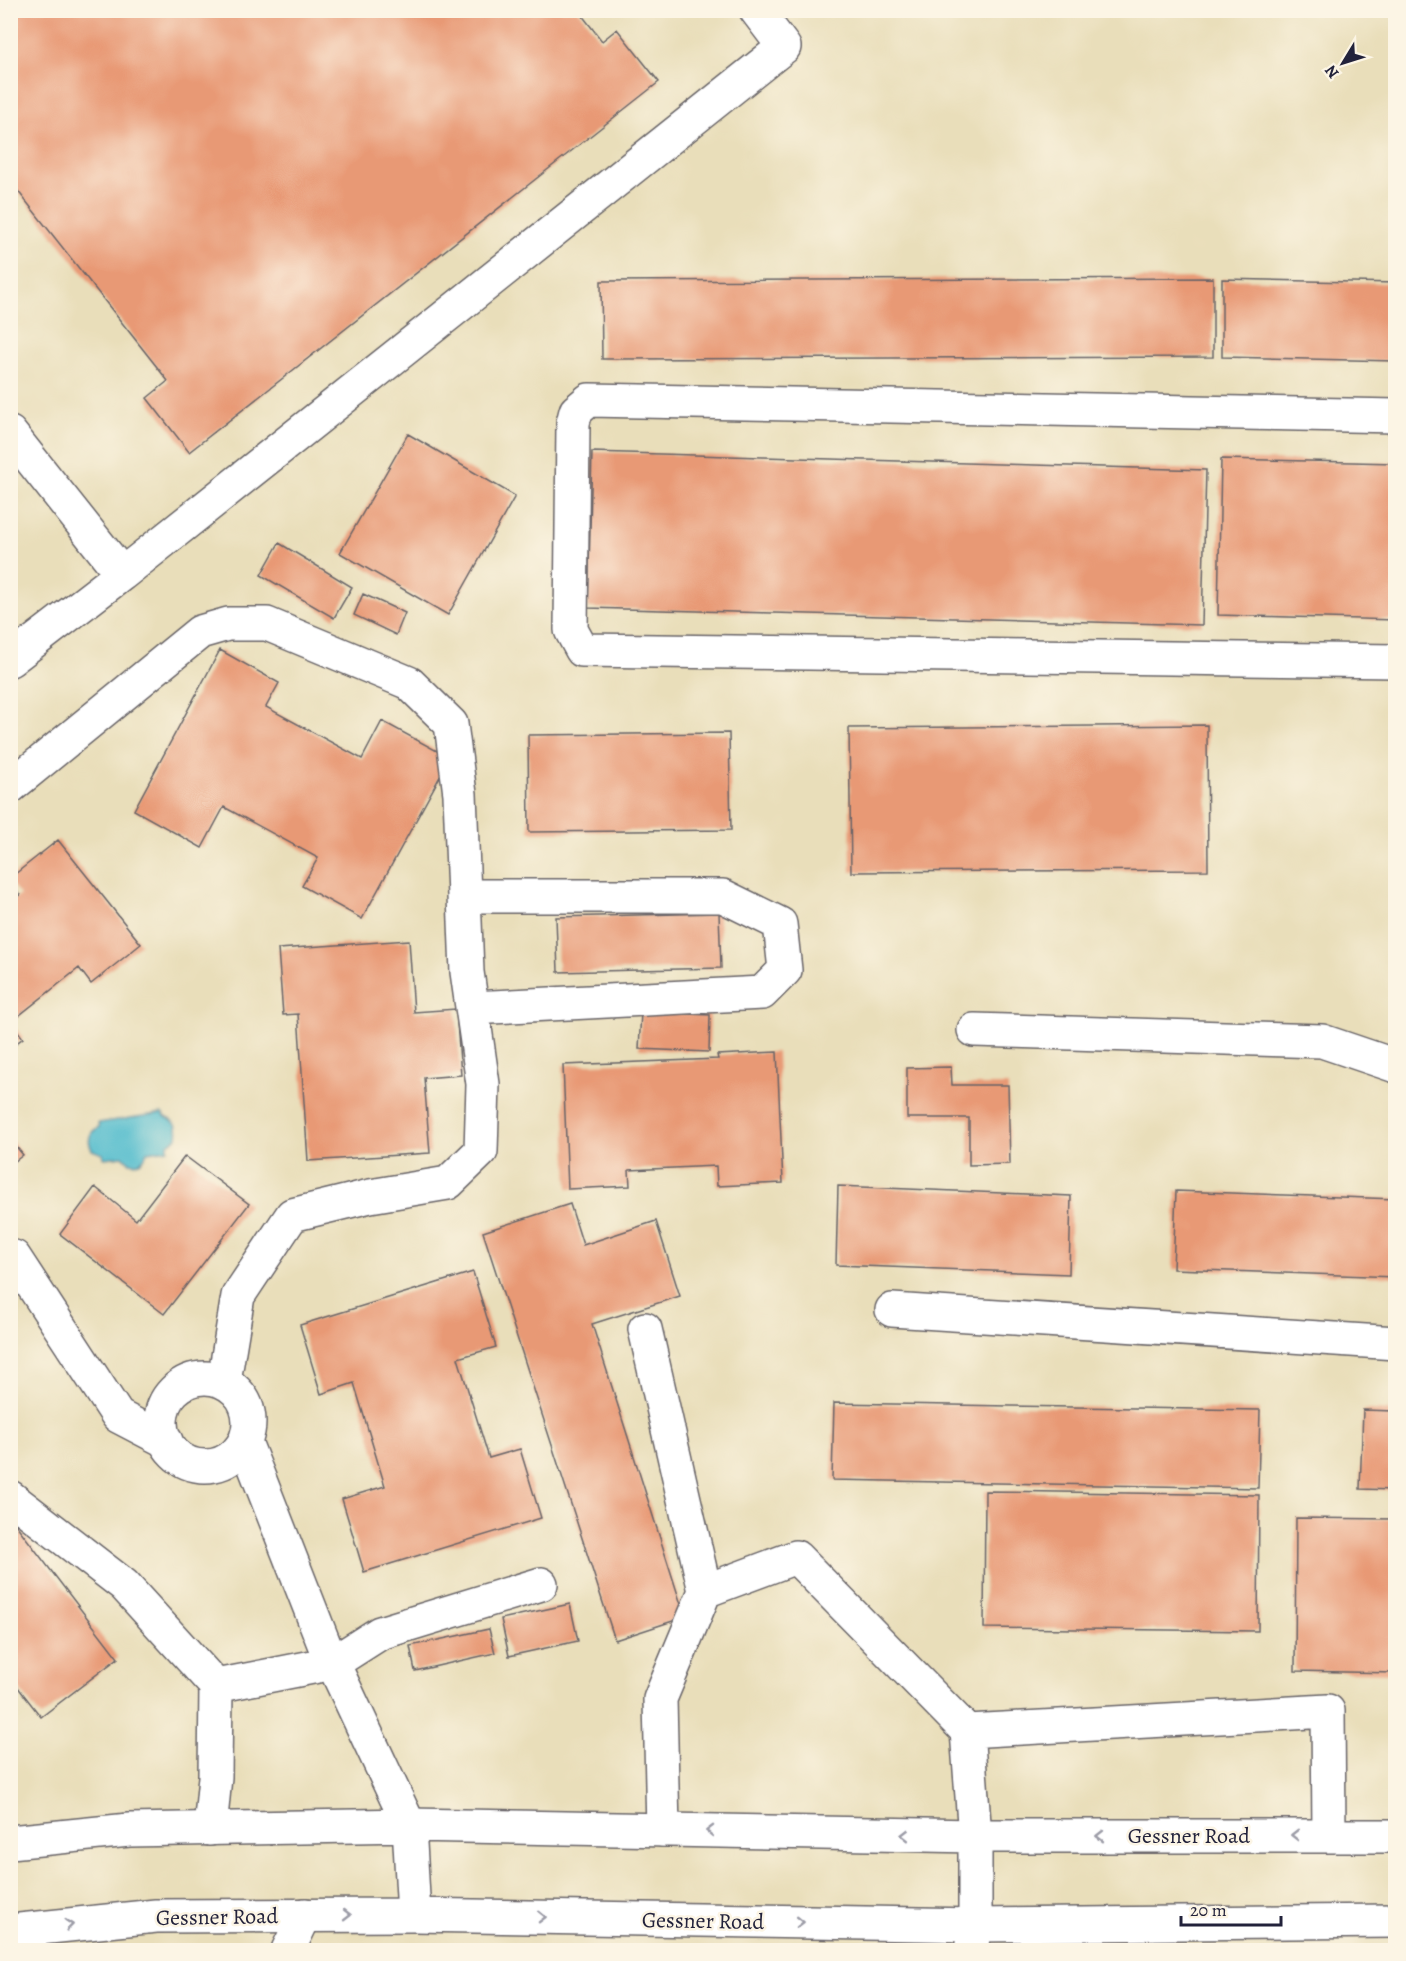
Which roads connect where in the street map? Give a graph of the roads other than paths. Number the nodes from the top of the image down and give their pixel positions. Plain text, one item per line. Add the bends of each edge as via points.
1 (756, 10) edge
2 (1395, 416) edge
3 (10, 433) edge
4 (122, 574) junction
5 (10, 660) edge
6 (1395, 661) edge
7 (10, 787) edge
8 (464, 896) junction
9 (472, 1008) junction
10 (974, 1030) dead end
11 (1395, 1066) edge
12 (12, 1257) edge
13 (892, 1310) dead end
14 (645, 1329) dead end
15 (1395, 1342) edge
16 (225, 1382) junction
17 (166, 1441) junction
18 (245, 1442) junction
19 (10, 1497) edge
20 (541, 1584) dead end
21 (705, 1591) junction
22 (333, 1663) junction
23 (216, 1686) junction
24 (967, 1731) junction
25 (409, 1825) junction
26 (210, 1829) junction
27 (663, 1830) junction
28 (1329, 1835) junction
29 (975, 1836) junction
30 (1395, 1836) edge
31 (10, 1842) edge
32 (414, 1914) junction
33 (305, 1915) junction
34 (1395, 1921) edge
35 (10, 1931) edge
36 (973, 1938) edge
37 (288, 1950) edge

1 - 4 main road via 784,47
2 - 6 main road via 589,400 576,411 573,423 571,630 582,650
3 - 4 main road
4 - 5 main road
7 - 8 main road via 200,632 228,624 267,624 409,683 451,724 460,794
8 - 9 main road
8 - 9 main road via 723,896 780,924 785,970 762,993
9 - 16 main road via 483,1084 481,1151 448,1182 292,1215 238,1296
10 - 11 main road via 1322,1041
12 - 17 main road via 118,1416
13 - 15 main road
14 - 21 main road
16 - 17 main road via 198,1378 174,1391 161,1415
16 - 18 main road via 238,1392 248,1408 250,1425
17 - 18 main road via 175,1454 189,1463 205,1466 221,1464
18 - 22 main road
19 - 23 main road via 124,1586
20 - 22 main road via 380,1633
21 - 24 main road via 796,1557
21 - 27 main road via 660,1698
22 - 23 main road
22 - 25 main road
23 - 26 main road
24 - 28 main road via 1328,1711
24 - 29 main road
25 - 26 main road, Gessner Road
25 - 27 main road, Gessner Road
25 - 32 main road
26 - 31 main road, Gessner Road via 129,1830
29 -> 27 main road, Gessner Road
28 -> 29 main road, Gessner Road
28 - 30 main road, Gessner Road
29 - 36 main road
33 -> 32 main road, Gessner Road
32 -> 36 main road, Gessner Road
35 -> 33 main road, Gessner Road via 156,1916
33 - 37 main road
34 - 36 main road, Gessner Road

